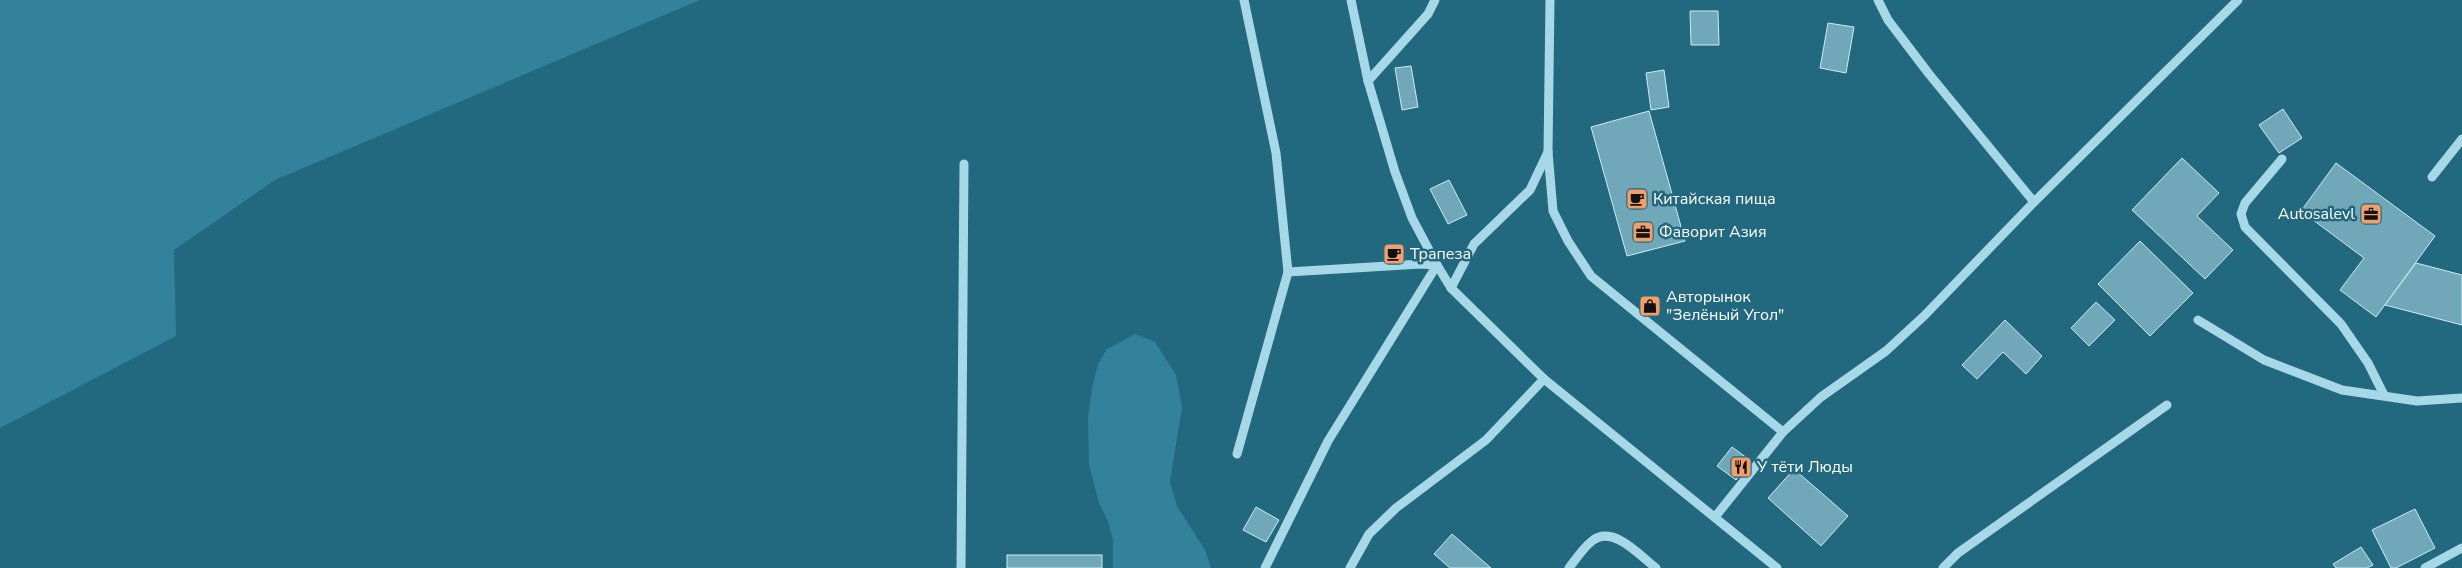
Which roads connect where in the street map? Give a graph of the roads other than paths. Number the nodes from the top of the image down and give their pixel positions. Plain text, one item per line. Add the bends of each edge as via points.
1 (1244, 0) edge
2 (1351, 0) edge
3 (1435, 0) edge
4 (1550, 0) edge
5 (1878, 0) edge
6 (2238, 0) edge
7 (1368, 81) junction
8 (2462, 139) edge
9 (1548, 152) junction
10 (2282, 159) dead end
11 (964, 164) dead end
12 (2432, 177) dead end
13 (2034, 202) junction
14 (1437, 265) junction
15 (1288, 272) junction
16 (1452, 288) junction
17 (2198, 320) dead end
18 (1544, 379) junction
19 (2384, 395) junction
20 (2462, 398) edge
21 (2167, 405) dead end
22 (1783, 432) junction
23 (1238, 454) dead end
24 (1715, 517) junction
25 (2462, 548) edge
26 (961, 568) edge
27 (1265, 568) edge
28 (1350, 568) edge
29 (1568, 568) edge
30 (1656, 568) edge
31 (1777, 568) edge
32 (1943, 568) edge
33 (2426, 568) edge

1 - 15 street via 1276,153
2 - 7 street
3 - 7 street via 1428,14
4 - 9 street
5 - 13 street via 1888,20 1929,74
6 - 13 street
7 - 14 street via 1412,218
8 - 12 street
9 - 16 street via 1530,190 1474,244
9 - 22 street via 1553,210 1591,276
10 - 19 street via 2245,203 2241,214 2245,227 2341,324 2368,363
11 - 26 street
13 - 22 street via 1886,351 1821,397
14 - 15 street
14 - 16 street
14 - 27 street via 1328,441
15 - 23 street
16 - 18 street
17 - 19 street via 2264,360 2313,380 2342,390
18 - 24 street
18 - 28 street via 1486,440 1396,508 1369,534
19 - 20 street via 2416,401
21 - 32 street via 1958,553
22 - 24 street
24 - 31 street
25 - 33 street
29 - 30 street via 1593,540 1604,535 1614,536

